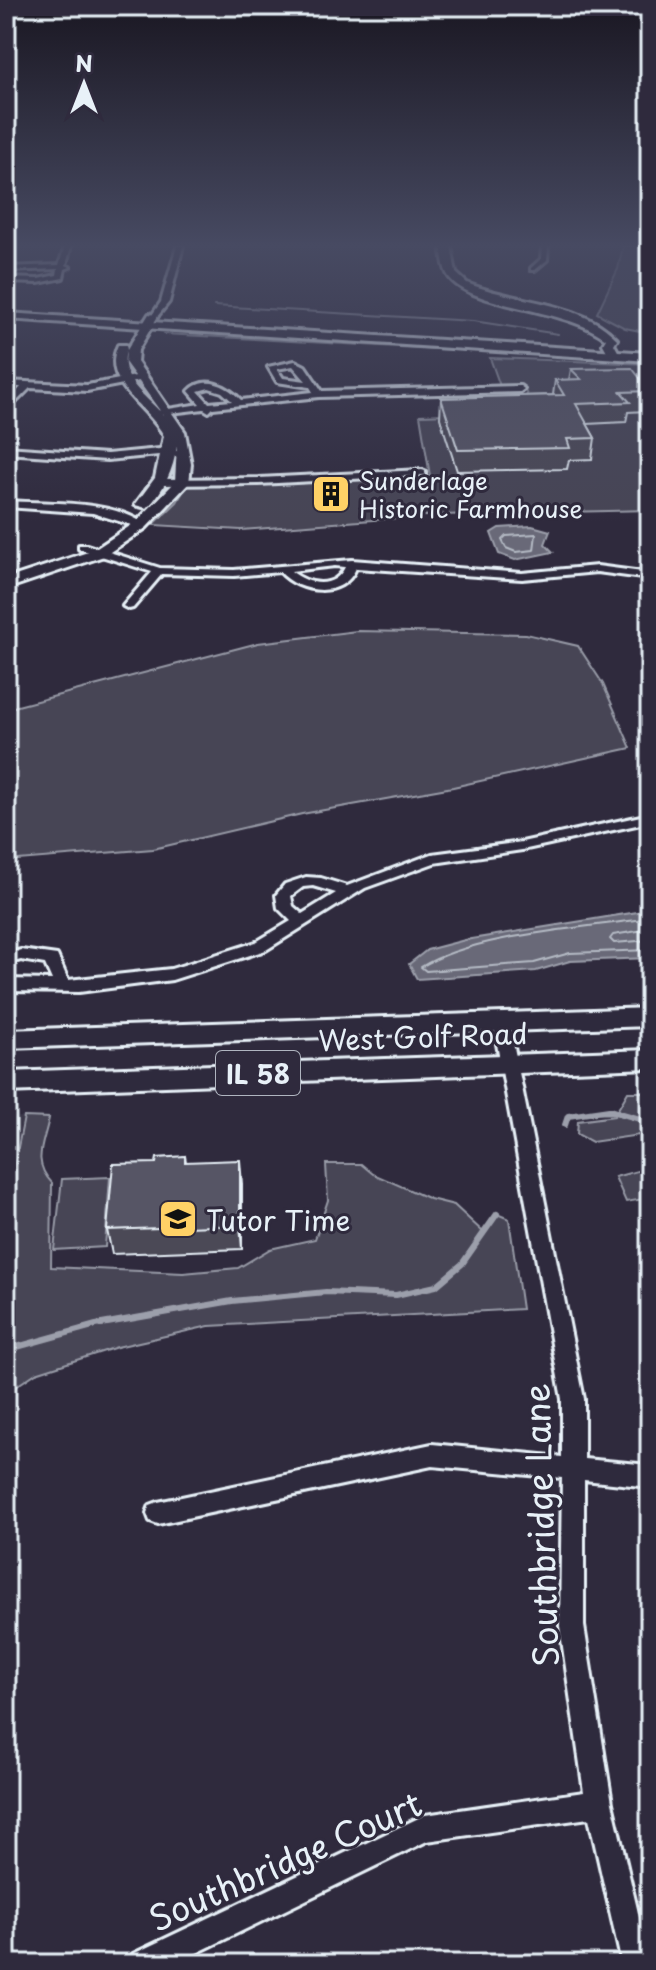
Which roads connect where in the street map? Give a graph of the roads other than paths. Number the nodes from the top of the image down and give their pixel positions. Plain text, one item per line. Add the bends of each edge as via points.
1 (129, 338) edge
2 (139, 338) edge
3 (419, 338) edge
4 (590, 338) edge
5 (611, 338) edge
6 (650, 347) edge
7 (611, 350) junction
8 (650, 357) edge
9 (141, 378) junction
10 (124, 381) junction
11 (6, 384) edge
12 (310, 384) dead end
13 (27, 386) junction
14 (520, 389) dead end
15 (319, 394) junction
16 (239, 403) junction
17 (207, 408) junction
18 (6, 409) edge
19 (163, 414) junction
20 (6, 450) edge
21 (168, 456) junction
22 (185, 456) junction
23 (422, 473) dead end
24 (162, 479) junction
25 (183, 480) junction
26 (6, 504) edge
27 (75, 509) junction
28 (127, 517) junction
29 (141, 525) junction
30 (115, 526) junction
31 (83, 547) junction
32 (99, 553) junction
33 (352, 563) junction
34 (282, 568) junction
35 (159, 571) junction
36 (648, 573) edge
37 (6, 574) edge
38 (6, 584) edge
39 (129, 606) dead end
40 (650, 818) edge
41 (348, 892) junction
42 (301, 921) junction
43 (6, 959) edge
44 (6, 985) edge
45 (62, 986) junction
46 (650, 1017) edge
47 (501, 1022) junction
48 (6, 1039) edge
49 (650, 1059) edge
50 (510, 1065) junction
51 (6, 1082) edge
52 (574, 1468) junction
53 (650, 1476) edge
54 (158, 1513) dead end
55 (599, 1803) junction
56 (143, 1964) edge
57 (636, 1964) edge

1 - 10 street via 118,353
2 - 9 street via 131,362
3 - 7 main road
4 - 7 street
5 - 7 street
6 - 7 main road
7 - 8 main road
9 - 10 street
9 - 19 street
10 - 13 street via 87,388
10 - 19 street
11 - 13 street
12 - 15 street
13 - 18 street
14 - 15 street
15 - 16 street
16 - 17 street
16 - 17 street via 226,388 203,385 193,391
17 - 19 street
19 - 21 street via 170,436
19 - 22 street via 183,437
20 - 21 street
21 - 22 street
21 - 24 street
22 - 25 street
23 - 25 street
24 - 25 street
24 - 28 street
25 - 29 street
26 - 27 street
27 - 28 street
27 - 30 street via 82,517
28 - 29 street
28 - 30 street
29 - 30 street
29 - 32 street
30 - 31 street
31 - 32 street
31 - 37 street
32 - 35 street
32 - 38 street
33 - 34 street
33 - 34 street via 340,584 305,587
33 - 36 street via 522,576 597,569
34 - 35 street
35 - 39 street
40 - 41 street via 432,859
41 - 42 street
41 - 42 street via 315,879 294,883 283,895 286,908
42 - 45 street via 261,946 172,974
43 - 45 street via 51,959
44 - 45 street
46 - 47 main road, West Golf Road / IL 58
47 - 48 main road, West Golf Road / IL 58
47 - 50 street
49 - 50 main road, West Golf Road / IL 58
50 - 51 main road, West Golf Road / IL 58
50 - 52 street, Southbridge Lane via 573,1399
52 - 53 street
52 - 54 street via 432,1455
52 - 55 street, Southbridge Lane via 572,1626
55 - 56 street, Southbridge Court via 425,1828
55 - 57 street, Southbridge Lane

